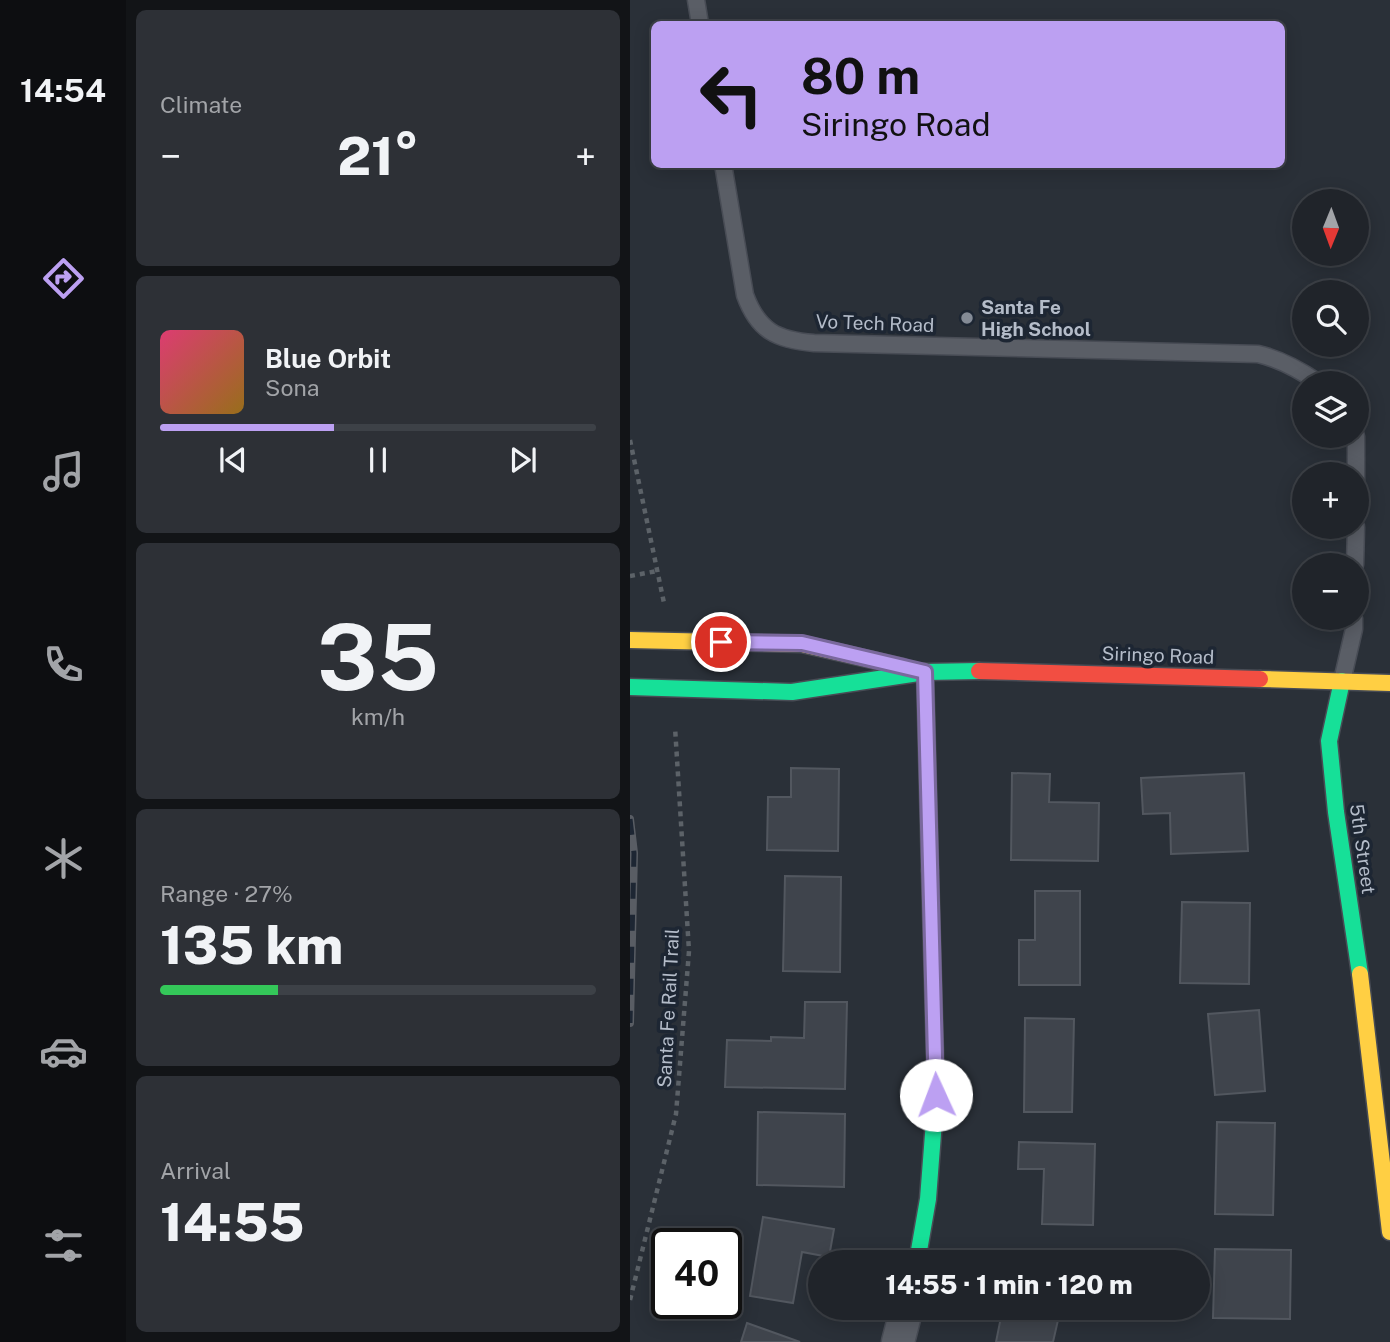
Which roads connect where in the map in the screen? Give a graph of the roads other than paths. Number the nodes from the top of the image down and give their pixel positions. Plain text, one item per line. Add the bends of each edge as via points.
1 (696, 0) edge
2 (700, 21) edge
3 (724, 168) edge
4 (1302, 371) edge
5 (1354, 630) edge
6 (630, 640) edge
7 (925, 672) junction
8 (1342, 681) junction
9 (1390, 682) edge
10 (630, 687) edge
11 (1390, 1232) edge
12 (919, 1250) edge
13 (904, 1320) edge
14 (898, 1342) edge

1 - 2 lane
3 - 4 lane, Vo Tech Road via 745,295 752,313 782,338 814,343 1258,354
5 - 8 lane
6 - 7 street, Siringo Road via 802,643
7 - 8 street, Siringo Road
7 - 10 street, Siringo Road via 792,692
7 - 12 street via 936,1095
8 - 9 street, Siringo Road
8 - 11 street, 5th Street via 1329,741
13 - 14 street

